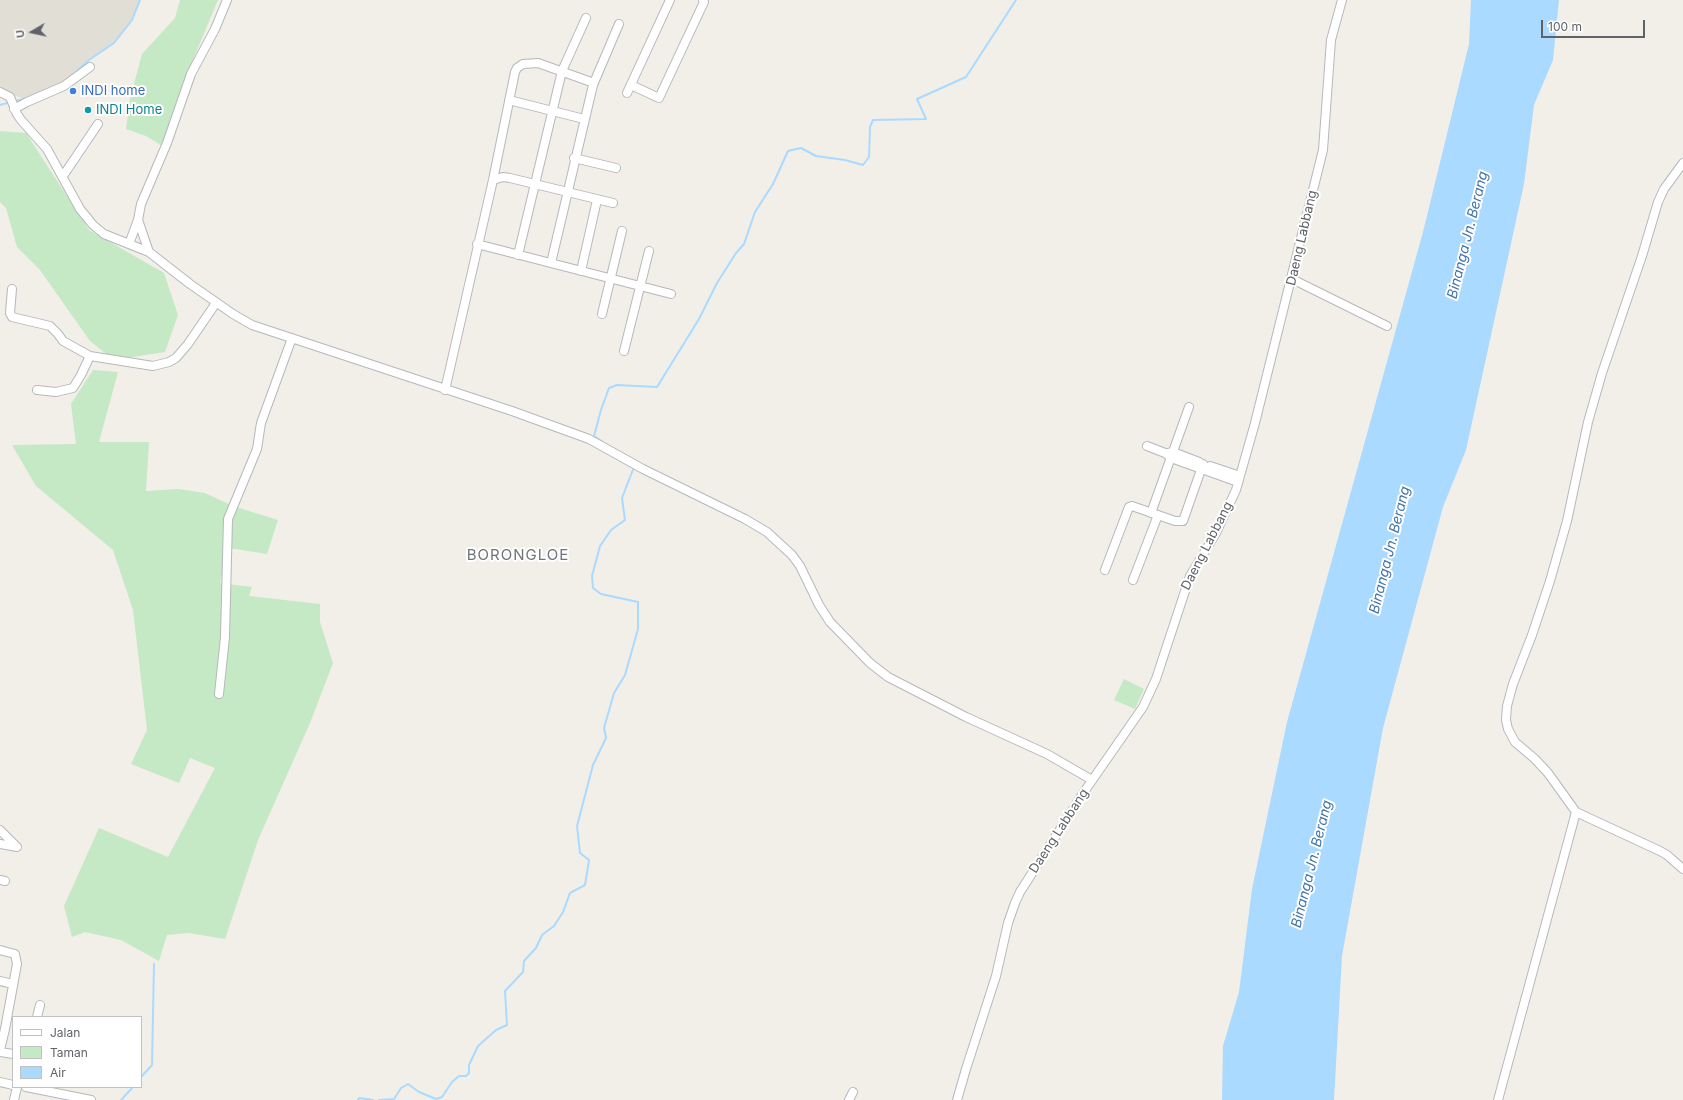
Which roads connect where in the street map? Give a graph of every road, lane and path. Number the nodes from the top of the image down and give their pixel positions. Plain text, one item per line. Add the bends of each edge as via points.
1 (227, 0) edge
2 (670, 0) edge
3 (703, 0) edge
4 (1342, 0) edge
5 (586, 18) dead end
6 (619, 24) dead end
7 (90, 67) dead end
8 (562, 71) junction
9 (594, 82) junction
10 (631, 85) junction
11 (0, 92) edge
12 (627, 93) dead end
13 (509, 100) junction
14 (13, 105) junction
15 (552, 111) junction
16 (584, 119) junction
17 (98, 124) dead end
18 (574, 158) junction
19 (1683, 163) edge
20 (616, 168) dead end
21 (64, 176) junction
22 (493, 180) junction
23 (536, 184) junction
24 (566, 192) junction
25 (597, 200) junction
26 (613, 203) dead end
27 (138, 220) junction
28 (622, 231) dead end
29 (129, 244) junction
30 (477, 244) junction
31 (649, 251) dead end
32 (149, 252) junction
33 (518, 255) junction
34 (551, 263) junction
35 (581, 271) junction
36 (610, 278) junction
37 (1292, 278) junction
38 (640, 286) junction
39 (12, 289) dead end
40 (670, 294) dead end
41 (216, 302) junction
42 (602, 314) dead end
43 (1387, 326) dead end
44 (292, 338) junction
45 (624, 351) dead end
46 (90, 356) junction
47 (37, 390) dead end
48 (445, 390) junction
49 (1189, 407) dead end
50 (1147, 446) dead end
51 (1170, 454) junction
52 (1202, 466) junction
53 (1239, 479) junction
54 (1155, 514) junction
55 (1105, 570) dead end
56 (1133, 580) dead end
57 (219, 694) dead end
58 (1092, 780) junction
59 (1576, 812) junction
60 (0, 830) edge
61 (0, 844) edge
62 (1683, 869) edge
63 (0, 950) edge
64 (0, 981) edge
65 (13, 984) junction
66 (40, 1005) dead end
67 (37, 1016) edge
68 (0, 1051) edge
69 (12, 1054) edge
70 (0, 1082) edge
71 (12, 1084) edge
72 (17, 1088) edge
73 (36, 1088) edge
74 (55, 1090) edge
75 (853, 1092) dead end
76 (14, 1100) edge
77 (91, 1100) edge
78 (849, 1100) edge
79 (957, 1100) edge
80 (1498, 1100) edge

1 - 27 street via 215,29 190,74 167,143 141,204
2 - 10 street
3 - 10 street via 659,98
4 - 37 street, Daeng Labbang via 1331,40 1323,150
5 - 8 street
6 - 9 street
7 - 14 street via 64,86 27,102
8 - 9 street
8 - 13 street via 538,63 523,64 515,72
8 - 15 street
9 - 16 street
10 - 12 street
11 - 14 street
13 - 15 street
13 - 22 street
14 - 21 street via 21,120 47,149
15 - 16 street
15 - 23 street
16 - 18 street
17 - 21 street
18 - 20 street
18 - 24 street
19 - 59 street via 1658,202 1602,373 1550,581 1506,706 1508,729 1515,742 1536,759
21 - 29 street via 80,209 93,225 104,234
22 - 23 street via 503,177
22 - 30 street
23 - 24 street
23 - 33 street
24 - 25 street
24 - 34 street
25 - 26 street
25 - 35 street
27 - 29 street
27 - 32 street
28 - 36 street
29 - 32 street
30 - 33 street
30 - 48 street
31 - 38 street
32 - 41 street
33 - 34 street
34 - 35 street
35 - 36 street
36 - 38 street
36 - 42 street
37 - 43 street
37 - 53 street, Daeng Labbang
38 - 40 street
38 - 45 street
39 - 46 street via 11,316 50,326 63,341
41 - 44 street via 252,325
41 - 46 street via 185,348 169,362 153,366
44 - 48 street
44 - 57 street via 261,423 256,449 228,519 226,622
46 - 47 street via 73,388 56,392
48 - 58 street via 589,439 762,528 781,543 795,559 830,622 870,663 888,677 966,718 1047,754
49 - 51 street
50 - 51 street
51 - 52 street
51 - 54 street
52 - 53 street
52 - 54 street via 1182,520 1174,521
53 - 58 street, Daeng Labbang via 1216,533 1187,582 1150,692 1118,745
54 - 55 street via 1129,507
54 - 56 street
58 - 79 street, Daeng Labbang via 1020,892 1010,914 996,976
59 - 62 street via 1660,851
59 - 80 street
60 - 61 street via 17,847
63 - 65 street via 13,953 17,958
64 - 65 street
65 - 68 street
66 - 67 street
68 - 69 street
70 - 71 street
72 - 76 street
73 - 74 street
74 - 77 street
75 - 78 street

